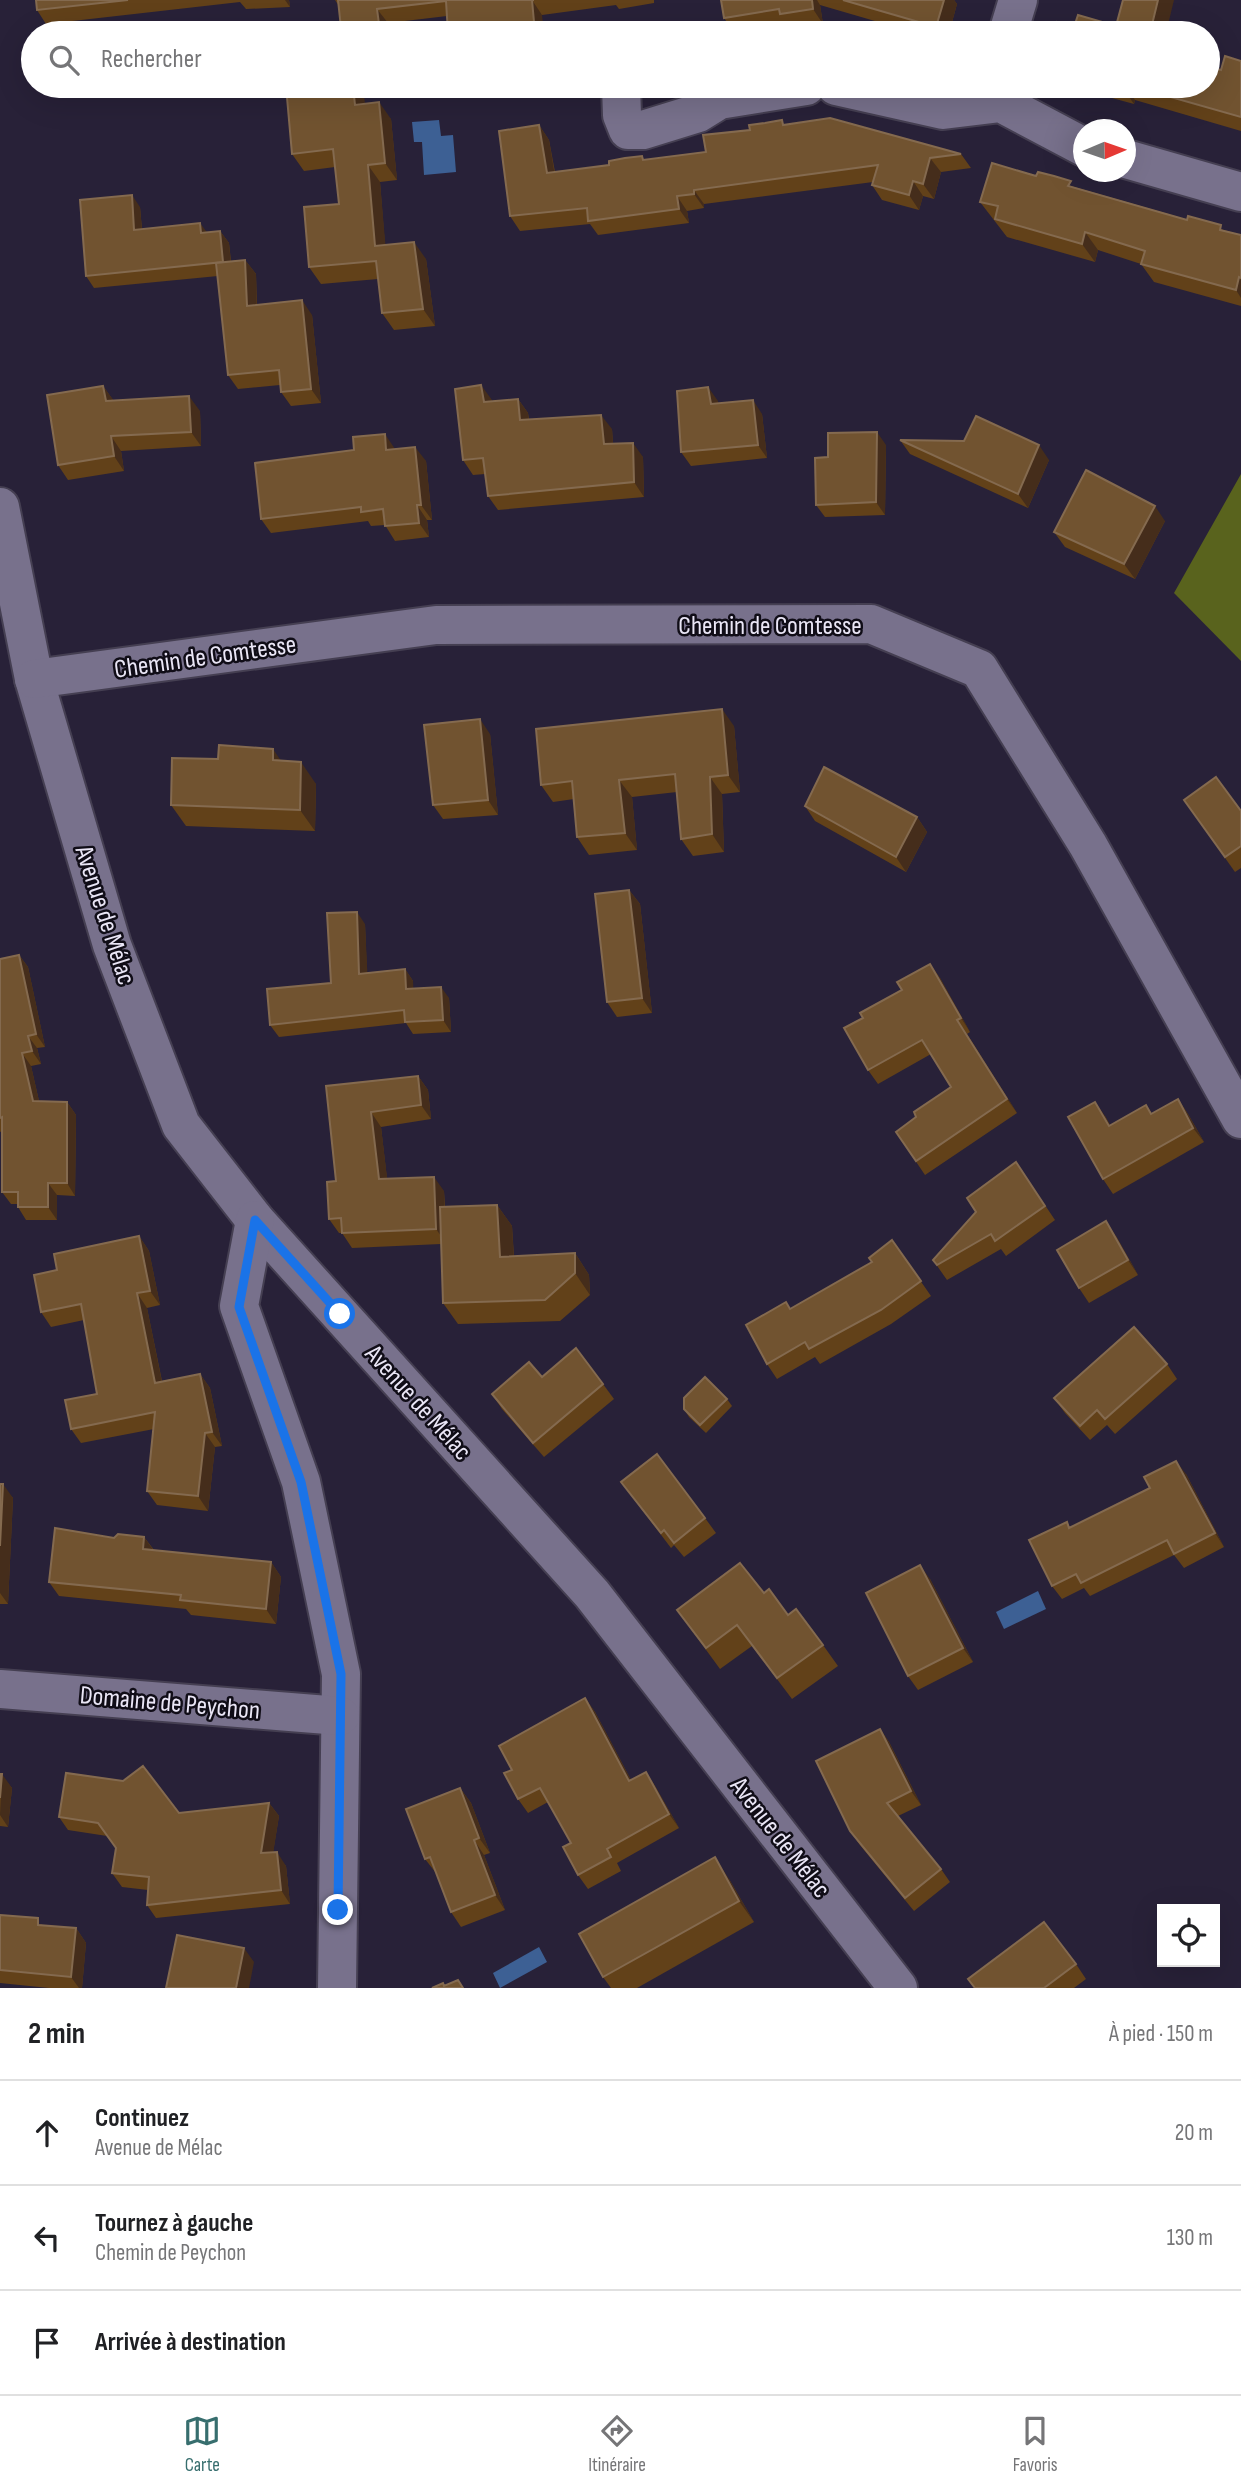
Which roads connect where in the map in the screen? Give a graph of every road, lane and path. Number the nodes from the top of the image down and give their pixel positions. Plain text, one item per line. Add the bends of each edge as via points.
1 (1018, 0) edge
2 (1012, 21) edge
3 (621, 98) edge
4 (731, 98) edge
5 (890, 98) edge
6 (986, 98) edge
7 (1006, 98) edge
8 (696, 100) edge
9 (1073, 141) edge
10 (1136, 162) edge
11 (1241, 191) edge
12 (0, 507) edge
13 (34, 679) junction
14 (1241, 1119) edge
15 (255, 1220) junction
16 (0, 1689) edge
17 (340, 1716) junction
18 (337, 1988) edge
19 (898, 1988) edge

1 - 2 street
3 - 8 street via 628,130 643,130
4 - 8 street
5 - 6 street via 943,110
7 - 9 street
10 - 11 street
12 - 13 street, Avenue de Mélac
13 - 14 street, Chemin de Comtesse via 436,625 871,624 979,669 1087,845
13 - 15 street, Avenue de Mélac via 112,945 181,1125
15 - 17 street via 239,1307 301,1482 341,1674
15 - 19 street, Avenue de Mélac via 592,1594
16 - 17 street, Domaine de Peychon
17 - 18 street

